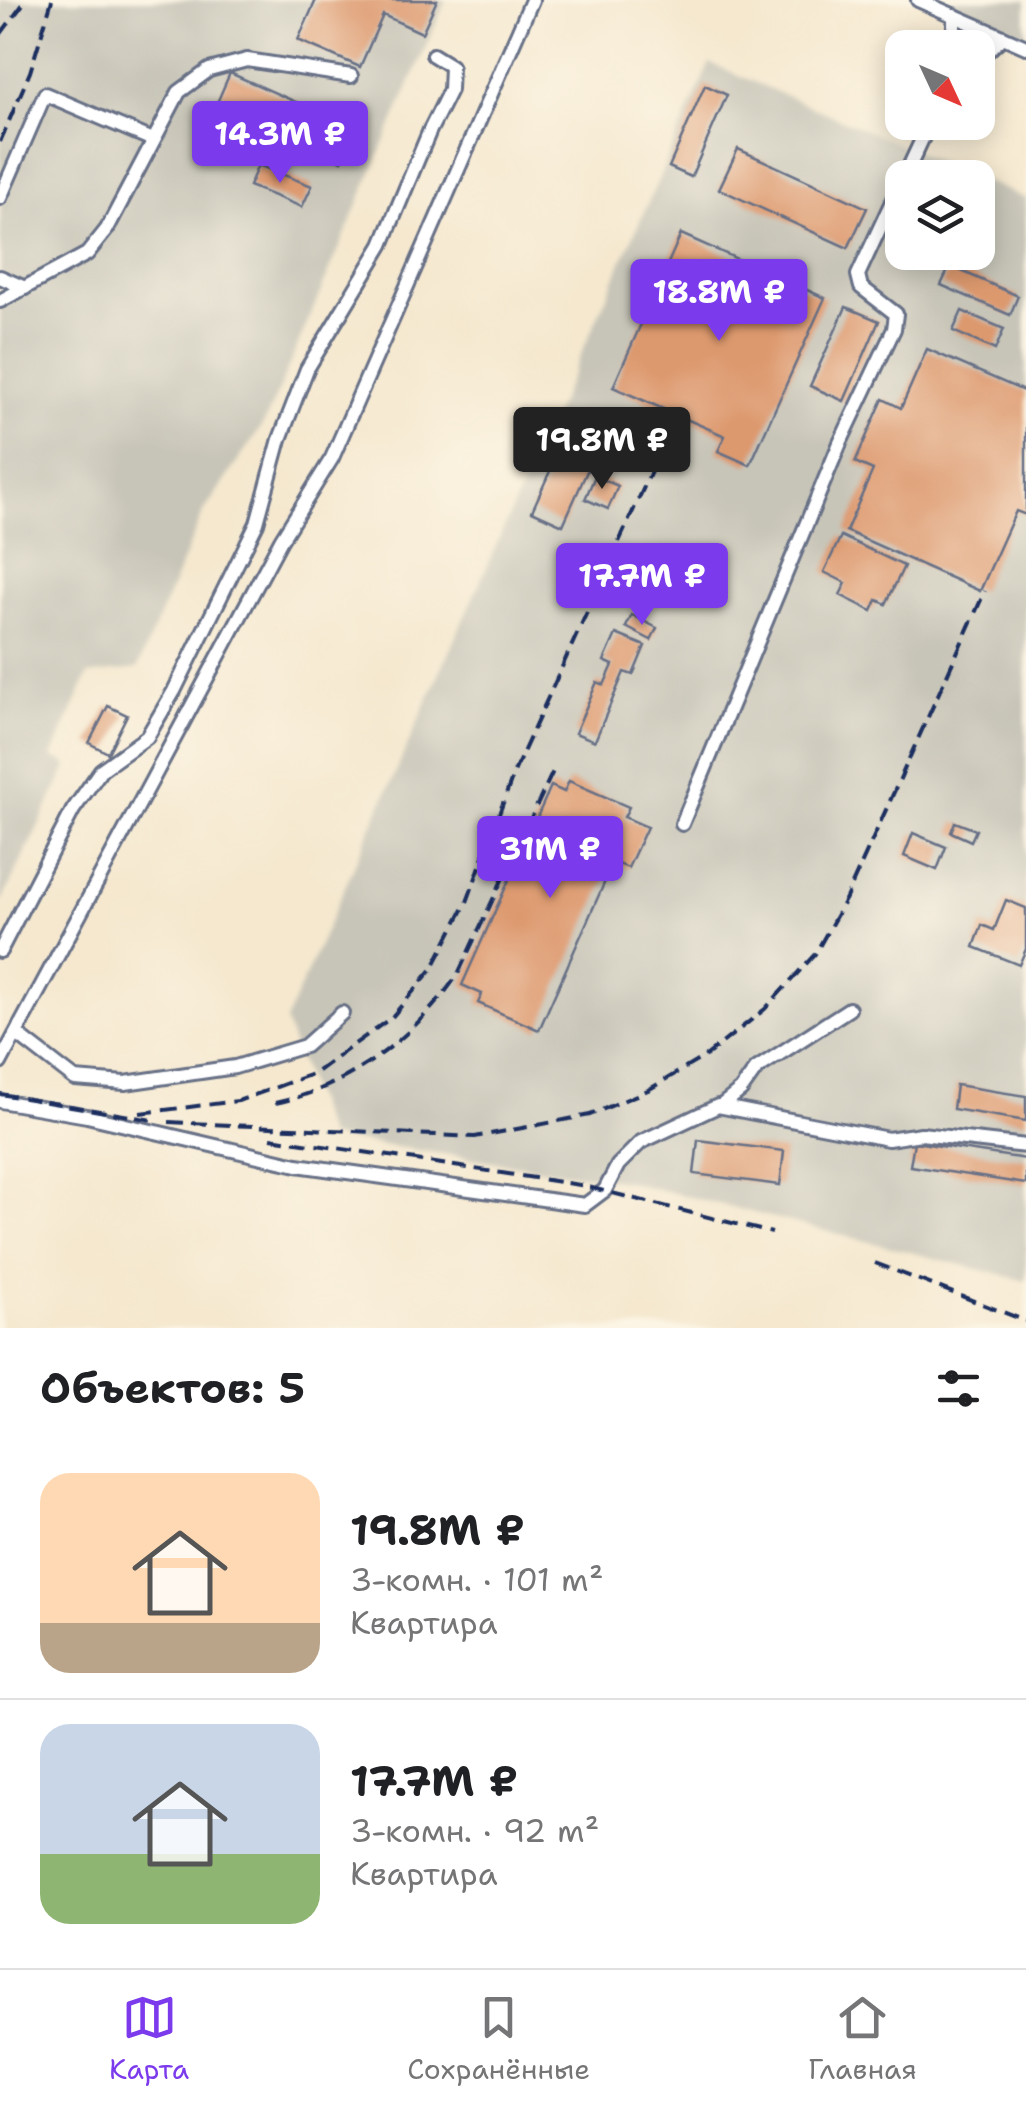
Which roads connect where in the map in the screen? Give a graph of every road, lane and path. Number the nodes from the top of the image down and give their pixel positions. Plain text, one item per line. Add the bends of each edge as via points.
1 (532, 0) edge
2 (918, 0) edge
3 (954, 16) junction
4 (954, 30) edge
5 (1003, 37) junction
6 (995, 44) edge
7 (1026, 47) edge
8 (433, 56) dead end
9 (351, 76) dead end
10 (153, 140) junction
11 (0, 198) edge
12 (885, 217) edge
13 (0, 276) edge
14 (25, 288) junction
15 (0, 301) edge
16 (682, 824) dead end
17 (0, 950) edge
18 (849, 1008) dead end
19 (342, 1013) dead end
20 (18, 1034) junction
21 (0, 1064) edge
22 (0, 1101) edge
23 (721, 1106) junction
24 (1026, 1146) edge

1 - 20 street via 332,458 281,540
2 - 3 street
3 - 4 street
3 - 5 street
5 - 6 street
5 - 7 street
8 - 17 street via 451,66 450,90 382,245 307,369 257,523 224,593 147,737 101,770 73,810
9 - 10 street via 247,60 209,70 179,92
10 - 11 street via 46,94
10 - 14 street via 87,254
12 - 16 street via 858,274 861,287 896,314 894,328
13 - 14 street
14 - 15 street
18 - 23 street via 756,1069
19 - 20 street via 305,1046 235,1066 125,1083 75,1079
20 - 21 street
22 - 23 street via 297,1164 585,1205 605,1190 640,1142
23 - 24 street via 888,1139 921,1134

